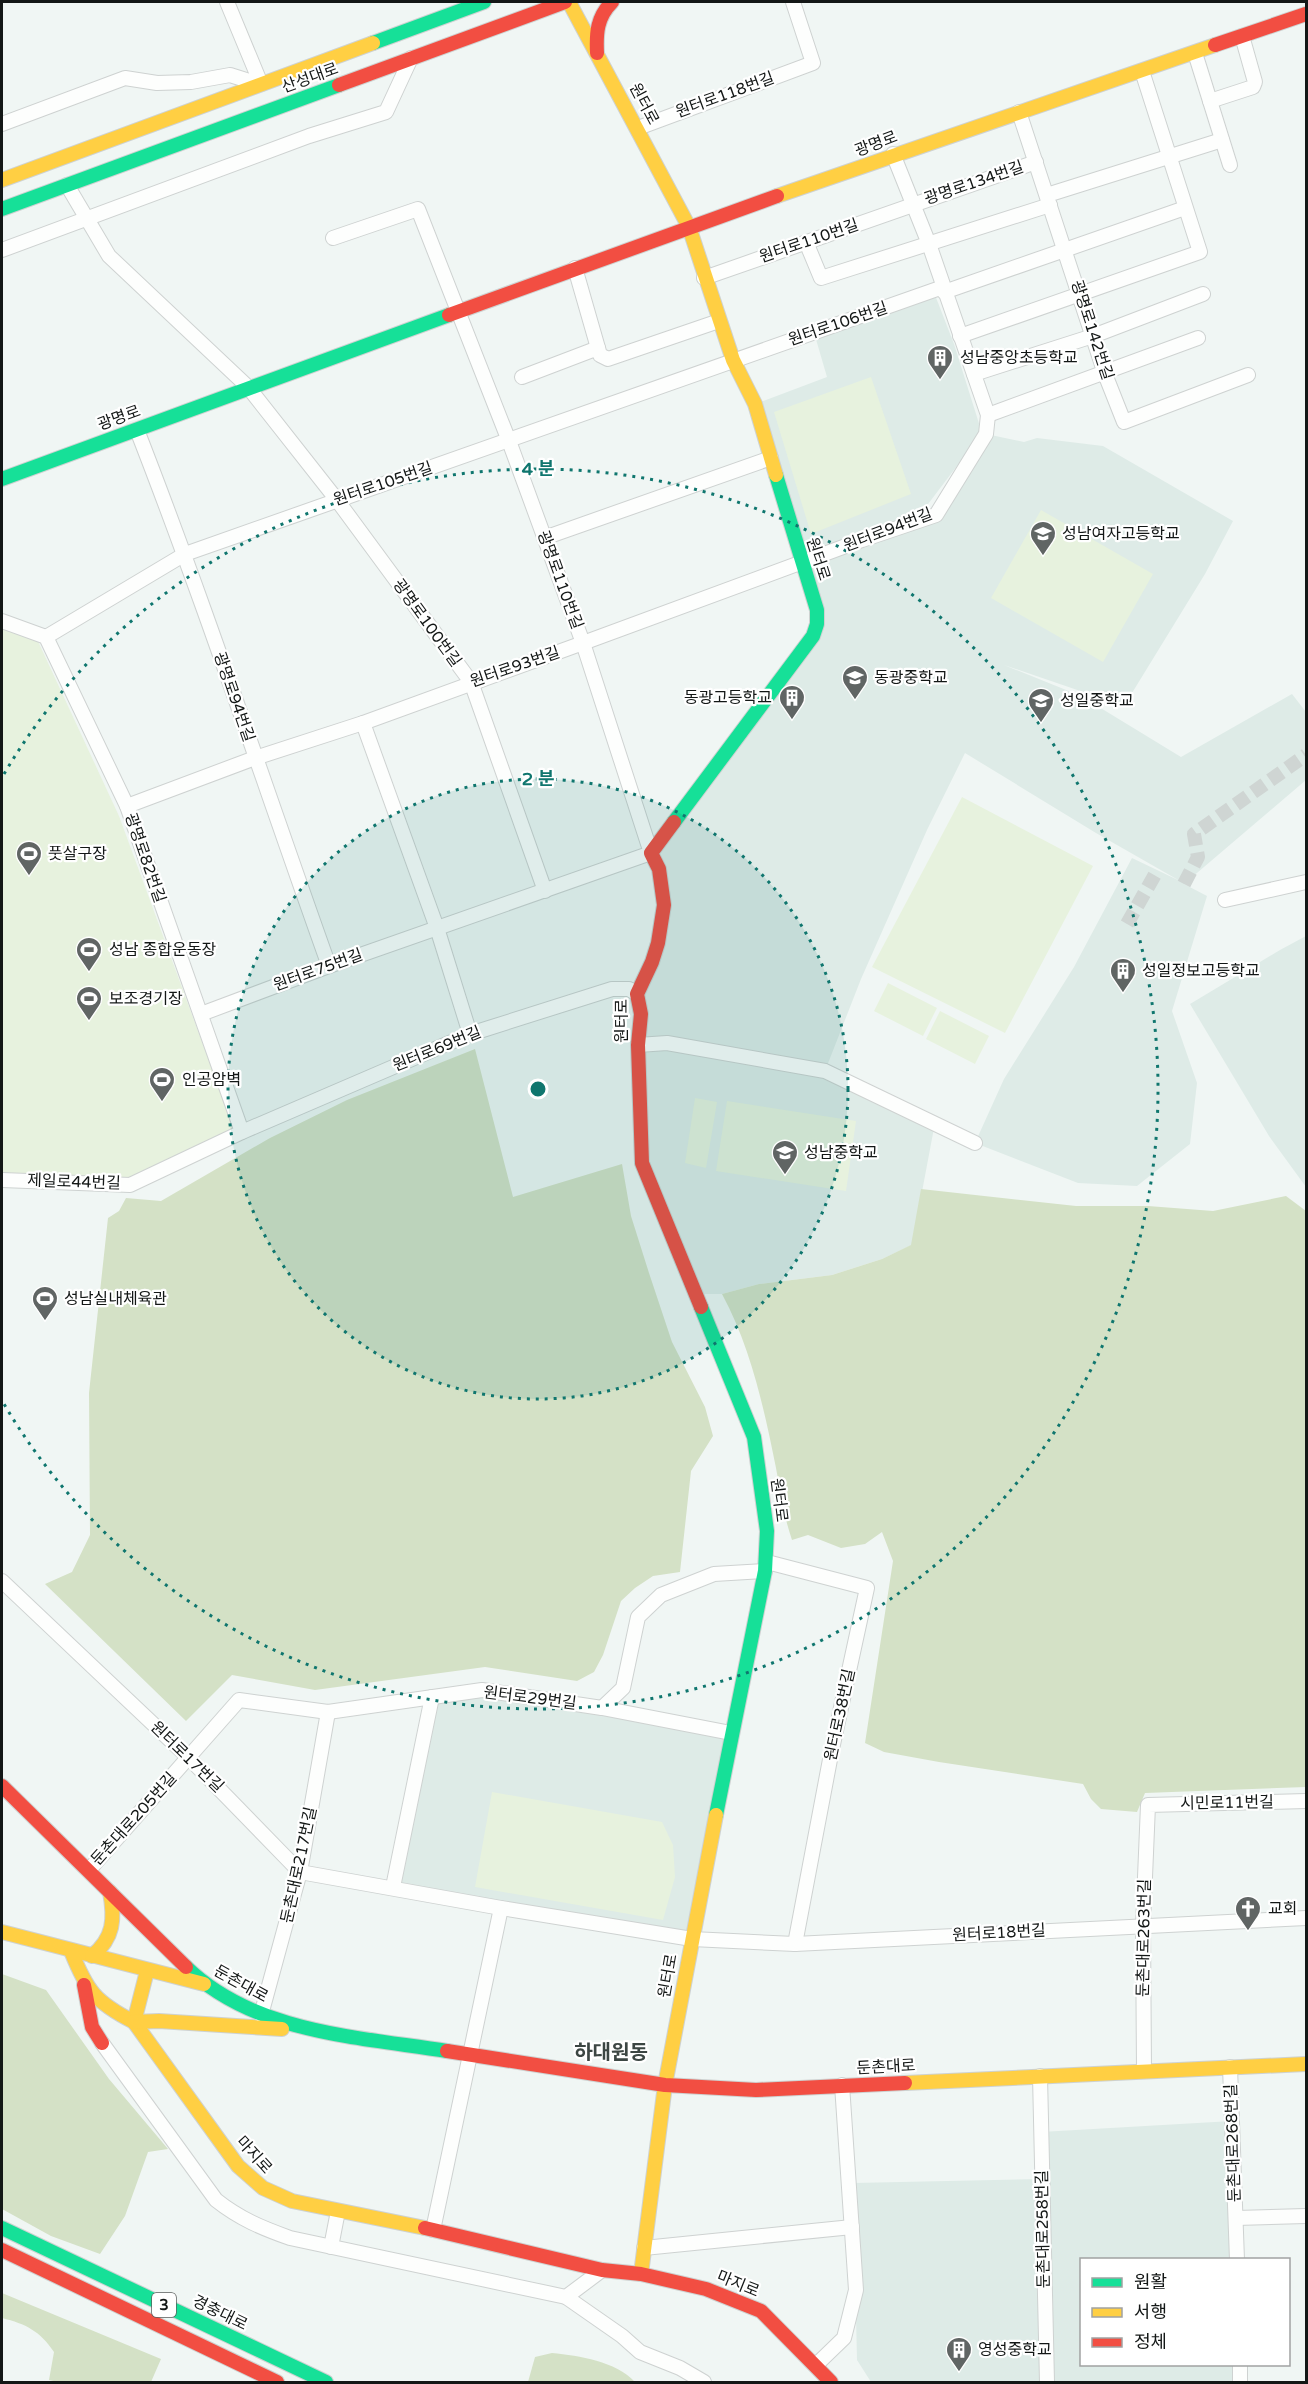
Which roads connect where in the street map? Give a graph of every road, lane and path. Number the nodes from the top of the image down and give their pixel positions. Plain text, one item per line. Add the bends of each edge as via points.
1 (227, 2) edge
2 (484, 2) edge
3 (564, 2) edge
4 (569, 2) edge
5 (612, 2) edge
6 (793, 2) edge
7 (1306, 14) edge
8 (1242, 36) junction
9 (1195, 52) junction
10 (597, 53) junction
11 (411, 58) junction
12 (1143, 71) junction
13 (261, 84) junction
14 (1210, 101) junction
15 (1019, 112) junction
16 (2, 124) edge
17 (638, 128) junction
18 (1222, 140) junction
19 (893, 154) junction
20 (1169, 155) junction
21 (1036, 162) junction
22 (1230, 165) dead end
23 (2, 180) edge
24 (67, 185) junction
25 (1048, 200) junction
26 (913, 204) junction
27 (1185, 208) junction
28 (2, 209) edge
29 (87, 220) junction
30 (688, 227) junction
31 (333, 238) dead end
32 (806, 242) junction
33 (928, 244) junction
34 (1065, 249) junction
35 (2, 250) edge
36 (575, 268) junction
37 (704, 278) junction
38 (943, 290) junction
39 (1203, 294) dead end
40 (1080, 295) junction
41 (459, 311) junction
42 (720, 321) junction
43 (960, 336) junction
44 (1093, 336) junction
45 (1198, 338) dead end
46 (598, 348) junction
47 (733, 360) junction
48 (974, 374) junction
49 (1105, 374) junction
50 (1248, 375) dead end
51 (522, 377) dead end
52 (248, 387) junction
53 (988, 415) junction
54 (137, 430) junction
55 (509, 441) junction
56 (771, 459) junction
57 (2, 479) edge
58 (337, 500) junction
59 (544, 538) junction
60 (185, 554) junction
61 (802, 563) junction
62 (2, 621) edge
63 (46, 637) junction
64 (583, 643) junction
65 (471, 682) junction
66 (363, 723) junction
67 (255, 758) junction
68 (127, 806) junction
69 (651, 853) junction
70 (1306, 882) edge
71 (545, 891) junction
72 (1224, 900) dead end
73 (436, 928) junction
74 (329, 966) junction
75 (637, 994) junction
76 (201, 1014) junction
77 (470, 1034) junction
78 (638, 1045) junction
79 (242, 1132) junction
80 (975, 1143) dead end
81 (2, 1180) edge
82 (766, 1567) junction
83 (2, 1581) edge
84 (432, 1697) junction
85 (602, 1708) junction
86 (328, 1712) junction
87 (731, 1733) junction
88 (189, 1758) junction
89 (2, 1786) edge
90 (1306, 1801) edge
91 (1148, 1805) joint
92 (89, 1870) junction
93 (300, 1872) junction
94 (393, 1887) junction
95 (110, 1892) junction
96 (501, 1908) junction
97 (1306, 1918) edge
98 (1143, 1925) junction
99 (2, 1932) edge
100 (692, 1940) junction
101 (795, 1944) junction
102 (71, 1950) junction
103 (92, 1956) junction
104 (147, 1971) junction
105 (204, 1984) junction
106 (84, 1985) junction
107 (261, 2015) junction
108 (134, 2022) junction
109 (319, 2031) junction
110 (102, 2043) junction
111 (470, 2054) junction
112 (1306, 2064) edge
113 (1230, 2067) junction
114 (1144, 2071) junction
115 (1040, 2076) junction
116 (665, 2085) junction
117 (842, 2085) junction
118 (338, 2211) junction
119 (1306, 2216) edge
120 (2, 2217) edge
121 (1236, 2218) junction
122 (852, 2227) junction
123 (2, 2228) edge
124 (433, 2230) junction
125 (331, 2247) junction
126 (644, 2248) junction
127 (2, 2250) edge
128 (1237, 2258) edge
129 (602, 2270) junction
130 (641, 2274) junction
131 (566, 2297) junction
132 (192, 2318) junction
133 (1240, 2366) edge
134 (821, 2376) edge
135 (277, 2382) edge
136 (326, 2382) edge
137 (704, 2382) edge
138 (1047, 2382) edge
139 (1240, 2382) edge

1 - 13 street
2 - 13 main road, 산성대로
3 - 11 main road, 산성대로
4 - 10 main road, 원터로
5 - 10 main road via 598,18
6 - 17 street, 원터로118번길 via 813,63
7 - 8 main road, 광명로
8 - 9 main road, 광명로
8 - 14 street via 1255,82 1253,87
9 - 12 main road, 광명로
9 - 14 street
10 - 17 main road, 원터로
11 - 24 main road, 산성대로
11 - 29 street via 386,112 309,136
12 - 15 main road, 광명로
12 - 20 street
13 - 16 street via 230,75 157,83 125,78
13 - 23 main road, 산성대로
14 - 18 street
15 - 19 main road, 광명로
15 - 21 street, 광명로142번길
17 - 30 main road, 원터로
18 - 20 street
18 - 22 street
19 - 26 street, 광명로134번길
19 - 30 main road, 광명로
20 - 25 street
20 - 27 street
21 - 25 street, 광명로142번길
21 - 26 street, 광명로134번길
24 - 28 main road, 산성대로
24 - 29 street
25 - 33 street
25 - 34 street, 광명로142번길
26 - 32 street, 원터로110번길
26 - 33 street, 광명로134번길
27 - 34 street
27 - 40 street via 1200,252
29 - 35 street
29 - 52 street via 109,256
30 - 36 main road, 광명로
30 - 37 main road, 원터로
31 - 41 street via 418,209
32 - 33 street via 821,278
32 - 37 street, 원터로110번길
33 - 38 street, 광명로134번길
34 - 38 street
34 - 40 street, 광명로142번길
36 - 41 main road, 광명로
36 - 46 street
37 - 42 main road, 원터로
38 - 43 street, 광명로134번길
38 - 47 street, 원터로106번길
39 - 44 street
40 - 43 street
40 - 44 street, 광명로142번길
41 - 52 main road, 광명로
41 - 55 street, 광명로110번길
42 - 46 street via 608,359 600,355
42 - 47 main road, 원터로
43 - 48 street, 광명로134번길
44 - 48 street
44 - 49 street, 광명로142번길
45 - 49 street
46 - 51 street
47 - 55 street, 원터로105번길
47 - 56 main road, 원터로 via 755,404
48 - 53 street, 광명로134번길
49 - 50 street, 광명로142번길 via 1124,422
49 - 53 street
52 - 54 main road, 광명로
52 - 58 street, 광명로100번길
53 - 61 street, 원터로94번길 via 986,434 936,515
54 - 57 main road, 광명로
54 - 60 street, 광명로94번길
55 - 58 street, 원터로105번길
55 - 59 street, 광명로110번길
56 - 59 street
56 - 61 main road, 원터로
58 - 60 street, 원터로105번길
58 - 65 street, 광명로100번길
59 - 64 street, 광명로110번길
60 - 63 street, 원터로105번길
60 - 67 street, 광명로94번길
61 - 64 street, 원터로93번길
61 - 69 main road, 원터로 via 817,610 813,636
62 - 63 street
63 - 68 street, 광명로82번길
64 - 65 street, 원터로93번길
64 - 69 street, 광명로110번길
65 - 66 street, 원터로93번길
65 - 71 street, 광명로100번길
66 - 67 street, 원터로93번길
66 - 73 street
67 - 68 street, 원터로93번길
67 - 74 street, 광명로94번길
68 - 76 street, 광명로82번길
69 - 71 street, 원터로75번길
69 - 75 main road, 원터로 via 658,864 663,920 649,975
70 - 72 street
71 - 73 street, 원터로75번길
73 - 74 street, 원터로75번길
73 - 77 street
74 - 76 street, 원터로75번길
75 - 77 street, 원터로69번길 via 629,989 612,989
75 - 78 main road, 원터로 via 641,1014
76 - 79 street, 광명로82번길
77 - 79 street, 원터로69번길
78 - 80 street via 667,1043 825,1071
78 - 82 main road, 원터로 via 642,1163 754,1437 767,1530
79 - 81 street, 제일로44번길 via 130,1185
82 - 85 street via 714,1574 660,1595 638,1617 623,1688
82 - 87 main road, 원터로
82 - 101 street, 원터로38번길 via 867,1588
83 - 88 street, 원터로17번길
84 - 85 street, 원터로29번길 via 482,1690
84 - 86 street, 원터로29번길
84 - 94 street
85 - 87 street, 원터로29번길
86 - 88 street, 둔촌대로205번길 via 239,1700
86 - 93 street, 둔촌대로217번길
87 - 100 main road, 원터로
88 - 92 street, 둔촌대로205번길
88 - 93 street, 원터로17번길
89 - 92 main road, 둔촌대로
90 - 91 street, 시민로11번길
91 - 98 street, 둔촌대로263번길
92 - 95 main road, 둔촌대로
93 - 94 street
93 - 107 street, 둔촌대로217번길
94 - 96 street
95 - 103 main road via 113,1931 106,1947
95 - 105 main road, 둔촌대로
96 - 100 street
96 - 111 street
97 - 98 street, 원터로18번길
98 - 101 street, 원터로18번길
98 - 114 street, 둔촌대로263번길
99 - 102 main road
100 - 101 street, 원터로18번길
100 - 116 main road, 원터로
102 - 103 main road
102 - 106 main road
103 - 104 main road
104 - 105 main road
104 - 108 main road
105 - 107 main road, 둔촌대로
106 - 108 main road via 105,2008
106 - 110 main road via 92,2027
107 - 109 main road, 둔촌대로
108 - 109 main road
108 - 110 main road via 109,2023
108 - 118 main road, 마지로 via 238,2166 254,2182 272,2195
109 - 111 main road, 둔촌대로
110 - 125 street via 216,2200 237,2217 259,2227
111 - 116 main road, 둔촌대로
111 - 124 street
112 - 113 main road, 둔촌대로
113 - 114 main road, 둔촌대로
113 - 121 street, 둔촌대로268번길
114 - 115 main road, 둔촌대로
115 - 117 main road, 둔촌대로
115 - 138 street, 둔촌대로258번길
116 - 117 main road, 둔촌대로 via 756,2090
116 - 126 main road
117 - 122 street
118 - 124 main road, 마지로
118 - 125 street
119 - 121 street, 둔촌대로268번길
120 - 132 main road
121 - 128 street, 둔촌대로268번길
122 - 126 street
122 - 134 street via 856,2290 844,2338
123 - 132 main road, 경충대로 / 3
124 - 129 main road, 마지로
125 - 131 street
126 - 130 main road
127 - 135 main road, 3
129 - 130 main road, 마지로
129 - 131 street
130 - 134 main road, 마지로 via 705,2289 761,2311
131 - 137 street via 640,2352
132 - 136 main road, 경충대로 / 3
133 - 139 street

